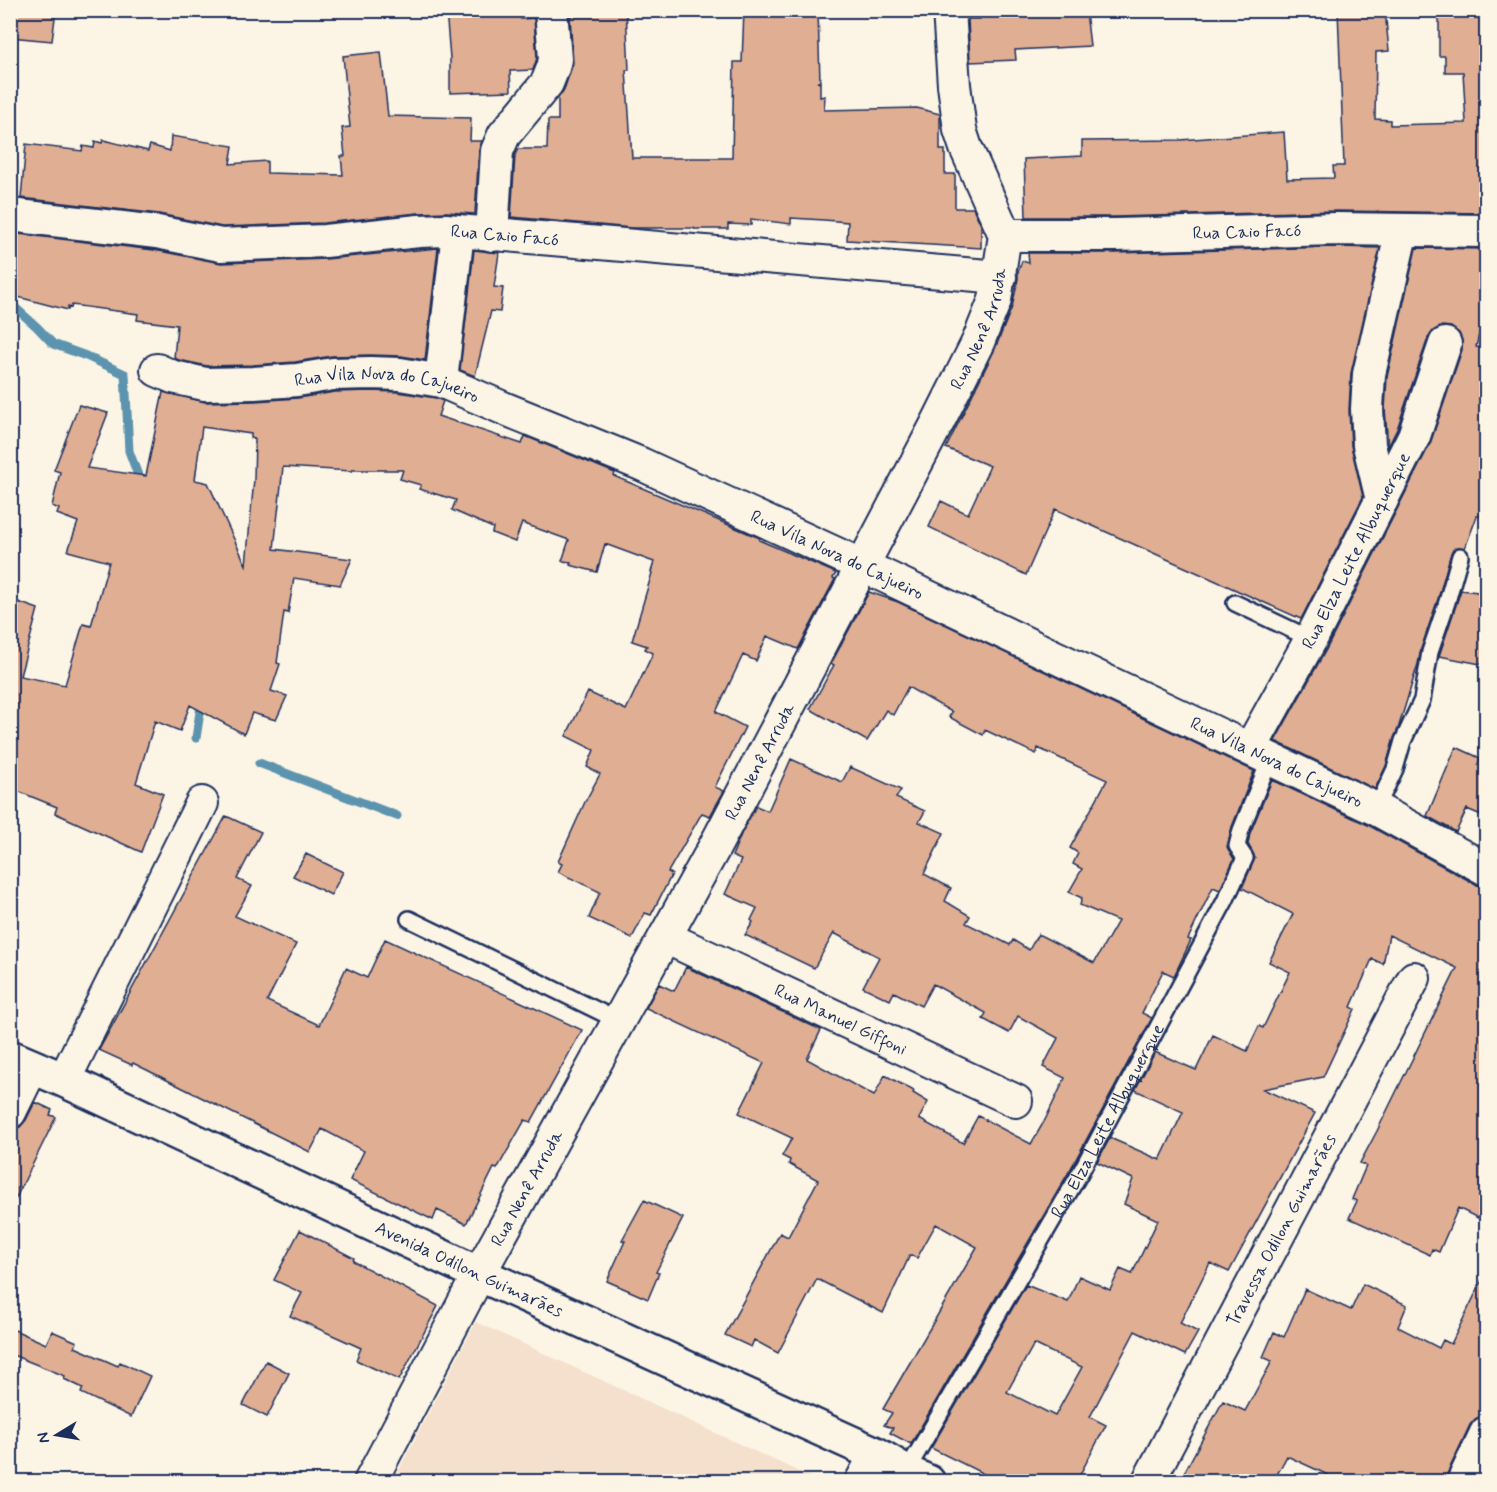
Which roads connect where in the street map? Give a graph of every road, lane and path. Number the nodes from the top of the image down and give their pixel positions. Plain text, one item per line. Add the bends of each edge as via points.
1 (551, 10) edge
2 (949, 10) edge
3 (10, 215) edge
4 (1402, 230) junction
5 (1486, 231) edge
6 (458, 232) junction
7 (492, 235) junction
8 (1005, 235) junction
9 (1000, 277) junction
10 (1445, 344) dead end
11 (157, 370) dead end
12 (441, 381) junction
13 (1382, 500) junction
14 (1460, 556) dead end
15 (863, 566) junction
16 (1235, 603) dead end
17 (1311, 639) junction
18 (1260, 754) junction
19 (202, 803) dead end
20 (1376, 809) junction
21 (1486, 869) edge
22 (409, 919) dead end
23 (665, 937) junction
24 (1414, 978) dead end
25 (619, 1021) junction
26 (21, 1062) edge
27 (64, 1080) junction
28 (1016, 1101) dead end
29 (10, 1112) edge
30 (479, 1274) junction
31 (1486, 1433) edge
32 (869, 1468) edge
33 (917, 1477) edge
34 (369, 1482) edge
35 (1148, 1482) edge
36 (1463, 1482) edge

1 - 7 street via 553,68 547,83 504,135 497,151
2 - 8 street via 960,130
3 - 6 street, Rua Caio Facó via 157,232 221,245 325,241 419,231
4 - 5 street, Rua Caio Facó
4 - 8 street, Rua Caio Facó
4 - 13 street via 1367,397 1369,445
6 - 7 street, Rua Caio Facó
6 - 12 street
7 - 9 street, Rua Caio Facó
8 - 9 street, Rua Nenê Arruda
9 - 15 street, Rua Nenê Arruda via 978,342
10 - 13 street, Rua Elza Leite Albuquerque via 1414,436
11 - 12 street, Rua Vila Nova do Cajueiro via 205,384 370,373
12 - 15 street, Rua Vila Nova do Cajueiro via 641,464
13 - 17 street, Rua Elza Leite Albuquerque
14 - 20 lane via 1430,652 1422,700
15 - 18 street, Rua Vila Nova do Cajueiro
15 - 23 street, Rua Nenê Arruda
16 - 17 lane
17 - 18 street, Rua Elza Leite Albuquerque
18 - 20 street, Rua Vila Nova do Cajueiro
18 - 33 lane, Rua Elza Leite Albuquerque via 1237,846 1245,858 1225,901
19 - 27 street
20 - 21 street, Rua Vila Nova do Cajueiro
22 - 25 lane
23 - 25 street, Rua Nenê Arruda
23 - 28 street, Rua Manuel Giffoni
24 - 35 street, Travessa Odilon Guimarães
25 - 30 street, Rua Nenê Arruda
26 - 27 street, Avenida Odilon Guimarães
26 - 29 street
27 - 30 street, Avenida Odilon Guimarães
30 - 32 street, Avenida Odilon Guimarães
30 - 34 street, Rua Nenê Arruda
31 - 36 street
32 - 33 street, Avenida Odilon Guimarães

